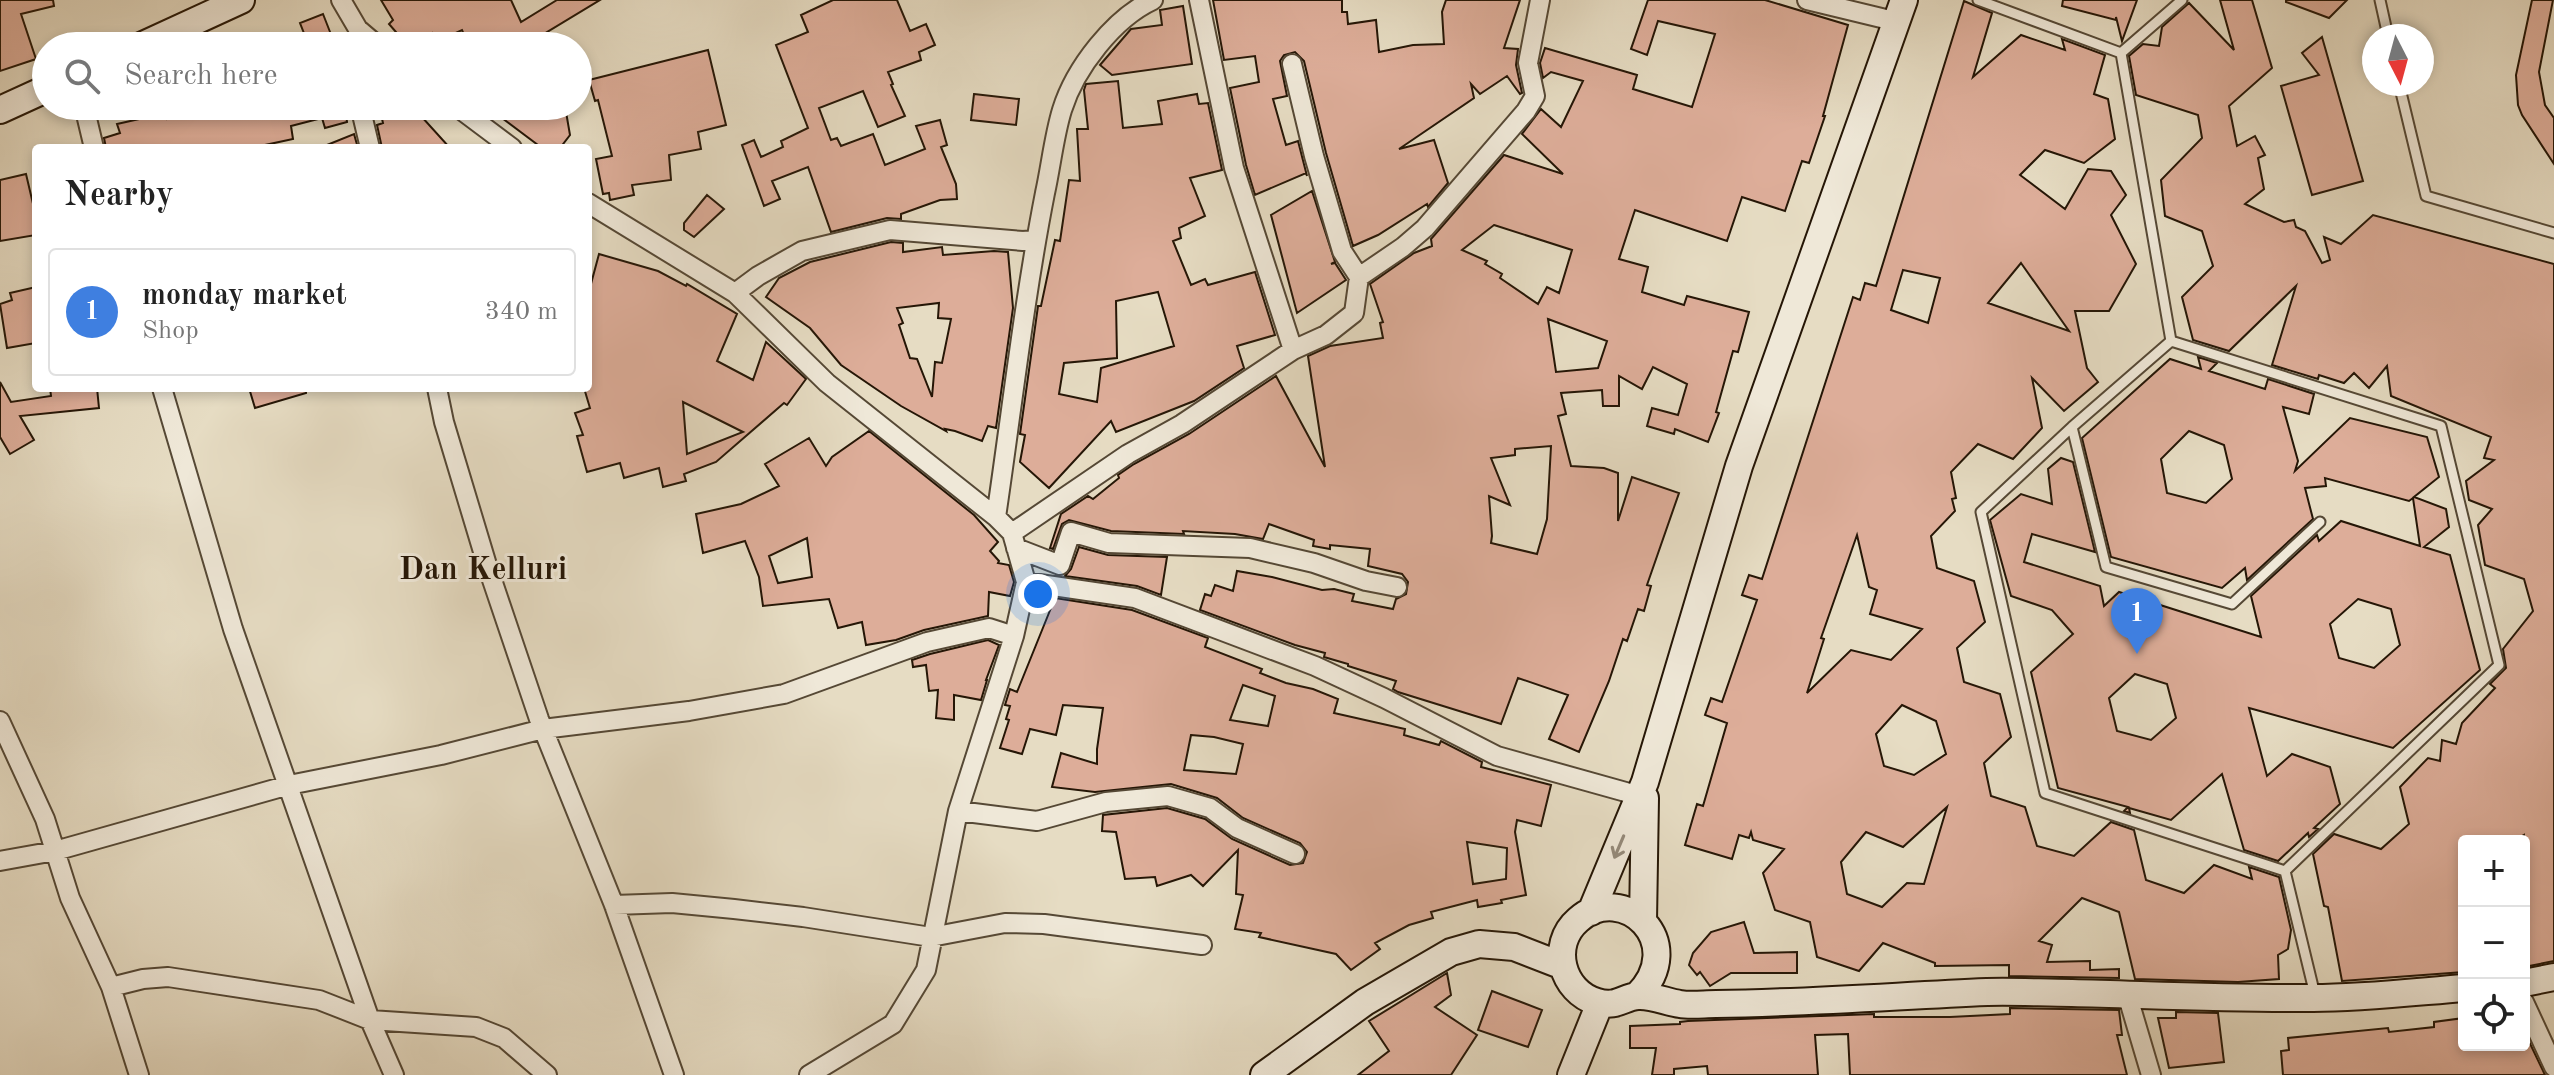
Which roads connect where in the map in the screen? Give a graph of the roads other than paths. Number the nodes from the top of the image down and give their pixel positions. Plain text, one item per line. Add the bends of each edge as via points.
1 (241, 0) edge
2 (341, 0) edge
3 (1153, 0) edge
4 (1199, 0) edge
5 (1540, 0) edge
6 (1807, 0) edge
7 (1978, 0) edge
8 (2182, 0) edge
9 (2380, 0) edge
10 (1901, 11) edge
11 (2385, 24) edge
12 (171, 32) edge
13 (354, 32) edge
14 (2121, 53) junction
15 (1292, 64) dead end
16 (32, 95) edge
17 (2402, 96) edge
18 (0, 110) edge
19 (87, 120) edge
20 (363, 120) edge
21 (475, 120) edge
22 (93, 144) edge
23 (369, 144) edge
24 (507, 144) edge
25 (592, 205) edge
26 (2554, 233) edge
27 (1036, 240) junction
28 (1359, 277) junction
29 (735, 293) junction
30 (2171, 341) junction
31 (1293, 350) junction
32 (163, 392) edge
33 (438, 392) edge
34 (2072, 427) junction
35 (996, 517) junction
36 (2320, 522) dead end
37 (1014, 540) junction
38 (1026, 582) junction
39 (1397, 587) dead end
40 (1014, 636) junction
41 (0, 721) edge
42 (543, 729) junction
43 (289, 785) junction
44 (1643, 789) junction
45 (958, 811) junction
46 (55, 851) junction
47 (1295, 854) dead end
48 (0, 861) edge
49 (2285, 871) junction
50 (614, 905) junction
51 (1591, 912) junction
52 (1643, 921) junction
53 (931, 937) junction
54 (1202, 945) dead end
55 (1563, 966) junction
56 (2554, 977) edge
57 (2530, 982) edge
58 (111, 987) junction
59 (2458, 988) edge
60 (2127, 994) junction
61 (1637, 996) junction
62 (2315, 998) junction
63 (1600, 1003) junction
64 (2530, 1015) edge
65 (370, 1020) junction
66 (2554, 1067) edge
67 (139, 1075) edge
68 (394, 1075) edge
69 (547, 1075) edge
70 (674, 1075) edge
71 (809, 1075) edge
72 (1264, 1075) edge
73 (1571, 1075) edge
74 (2151, 1075) edge

1 - 12 main road
2 - 13 street
3 - 27 street via 1135,8 1100,42 1079,75 1063,108
4 - 31 street via 1234,168
5 - 28 street via 1528,63 1535,96 1526,111 1425,228
6 - 10 street
7 - 14 lane
8 - 14 lane
9 - 11 lane
10 - 44 main road via 1739,466
14 - 30 lane
15 - 28 street via 1342,251
16 - 18 main road
17 - 26 lane via 2426,196
19 - 22 street
20 - 23 street
21 - 24 street
25 - 29 street
27 - 29 street via 890,230 802,251
27 - 35 street
28 - 31 street via 1354,313 1326,335
29 - 35 street via 827,383
30 - 34 lane
30 - 49 lane via 2441,426 2499,665
31 - 37 street via 1128,454
32 - 43 street via 233,629
33 - 42 street via 487,565
34 - 36 lane via 2106,567 2232,604
34 - 49 lane via 1981,512 2045,793
35 - 37 street
37 - 38 street
37 - 39 street via 1060,565 1071,532 1109,543 1250,548
38 - 40 street
38 - 44 street via 1135,598 1315,666 1497,756
40 - 42 street via 989,628 927,642 784,694
40 - 45 street
41 - 46 street
42 - 43 street
42 - 50 street
43 - 46 street
43 - 65 street
44 -> 51 main road
44 - 52 main road
45 - 47 street via 1037,821 1106,802 1168,796 1210,808 1237,828
45 - 53 street
46 - 48 street
46 - 58 street via 70,898
49 - 62 lane
50 - 53 street via 734,909
50 - 70 street
51 - 52 main road via 1613,908
51 - 55 main road via 1567,933
52 - 61 main road via 1658,951 1649,984
53 - 54 street via 1005,923 1044,924
53 - 71 street via 926,970 893,1024
55 - 63 main road via 1575,990
55 - 72 main road via 1514,947 1479,944 1451,952 1365,1002
56 - 57 main road
58 - 65 street via 168,977 319,1000
58 - 67 street
59 - 62 main road
60 - 61 main road via 1991,992 1682,1004
60 - 62 main road
60 - 74 street
61 - 63 main road
63 - 73 main road
64 - 66 street
65 - 68 street
65 - 69 street via 476,1027 504,1038

